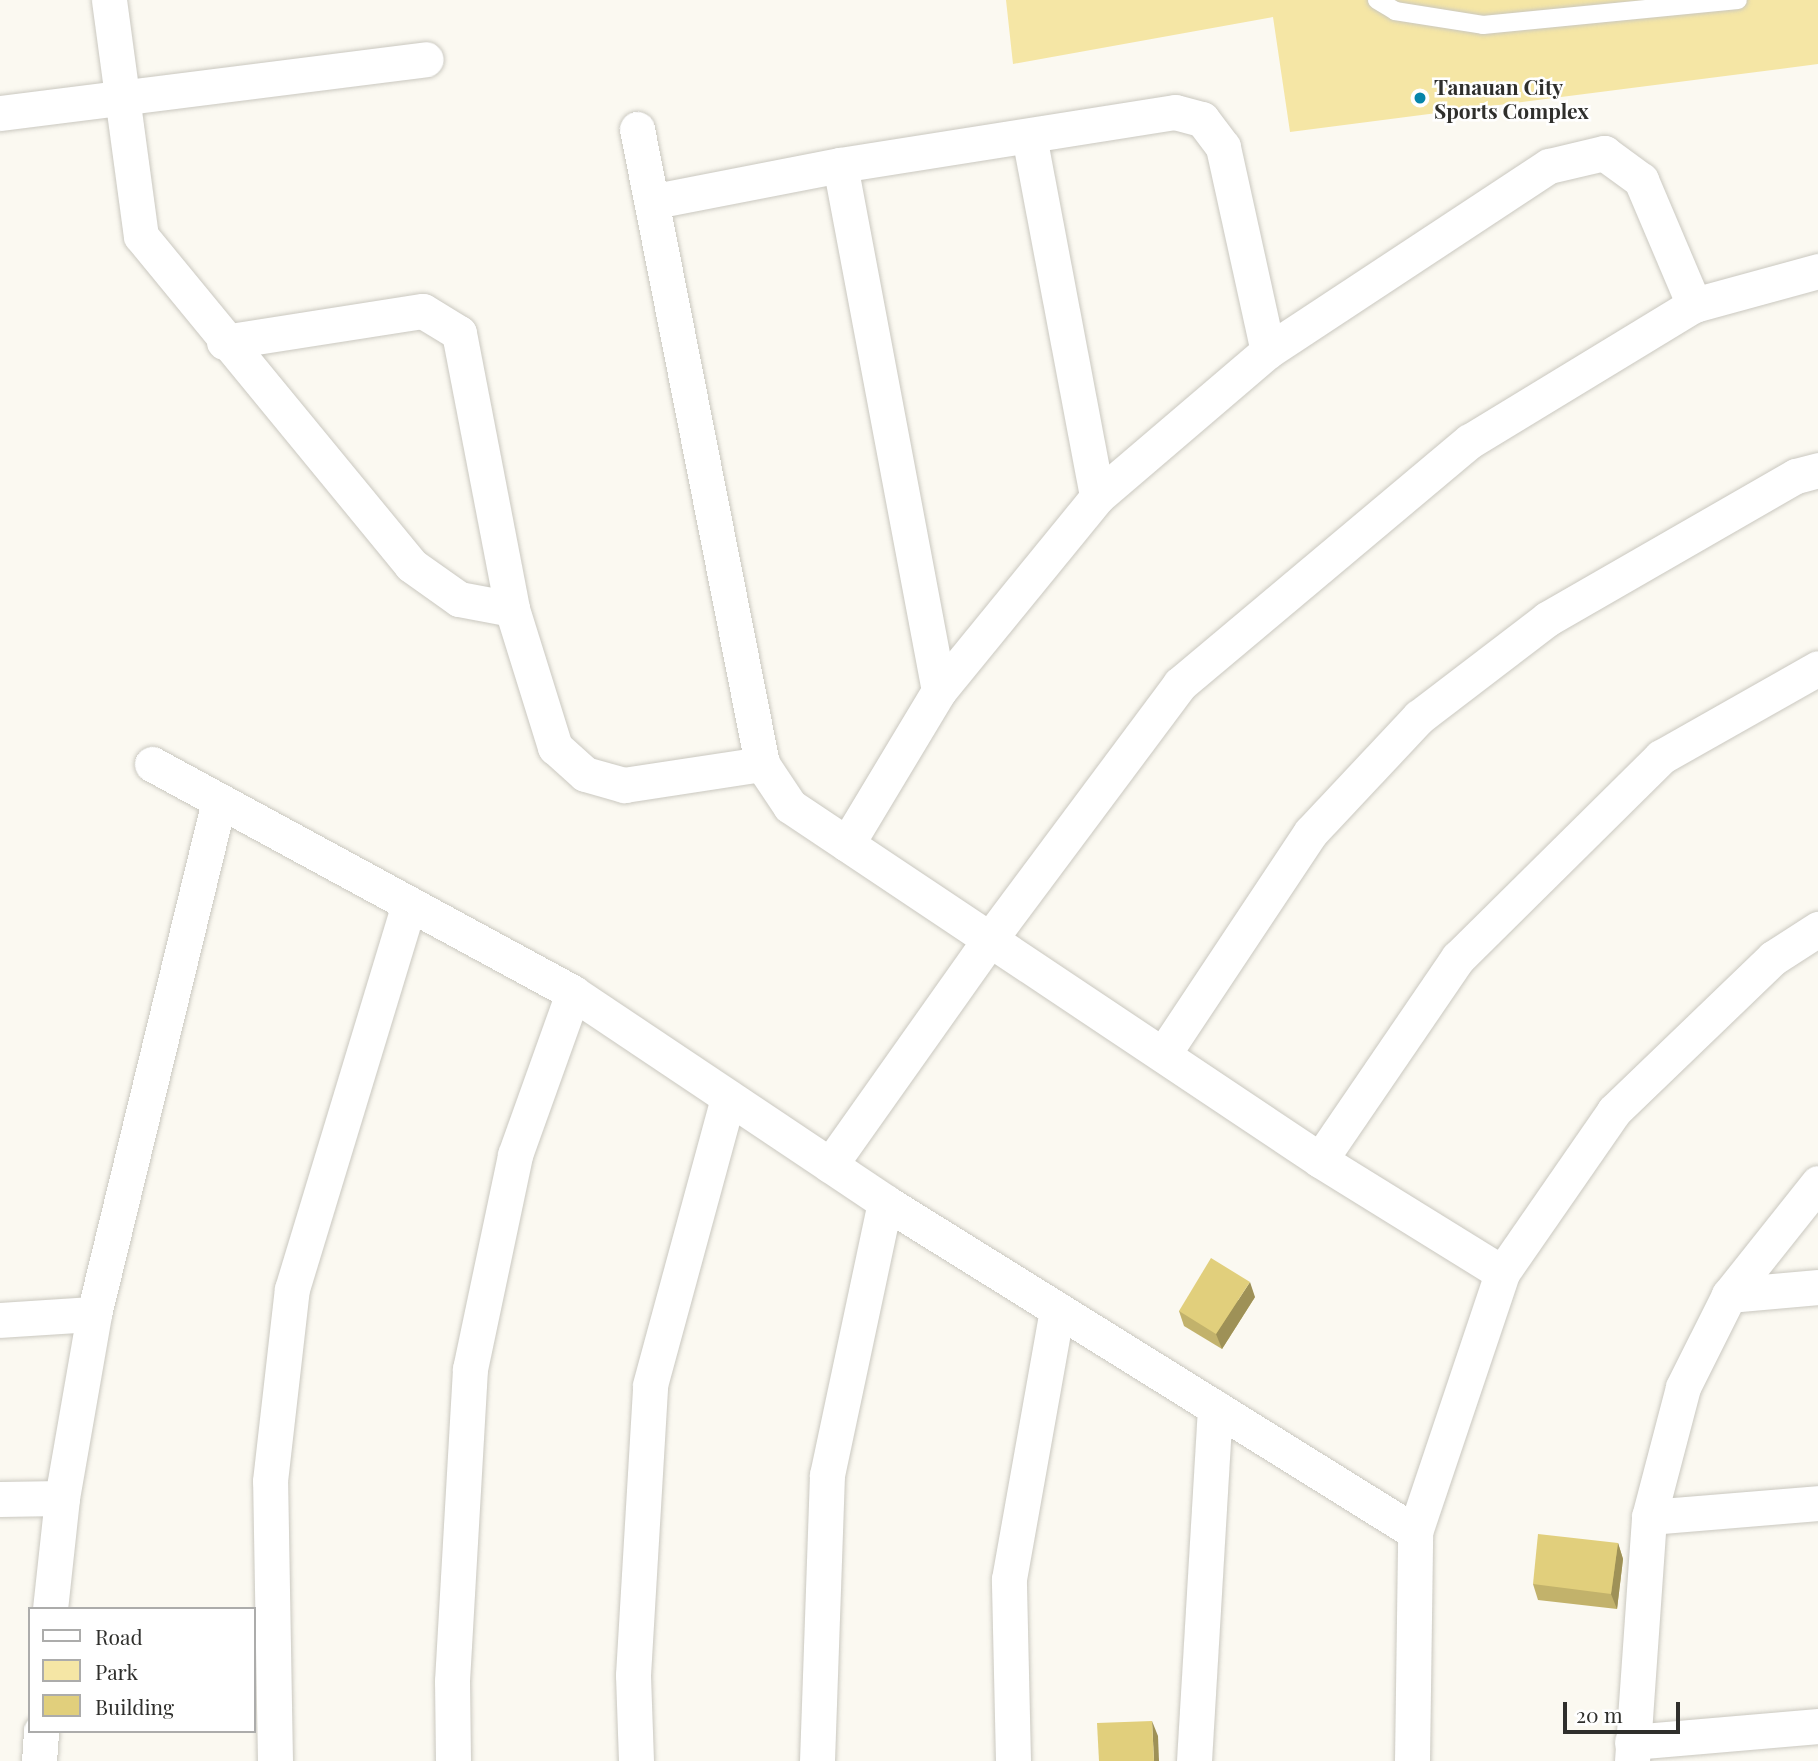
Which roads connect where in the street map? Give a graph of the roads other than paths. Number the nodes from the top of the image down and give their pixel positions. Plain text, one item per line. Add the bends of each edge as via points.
1 (109, 0) edge
2 (1377, 0) edge
3 (1738, 0) edge
4 (426, 59) dead end
5 (125, 98) junction
6 (0, 113) edge
7 (637, 129) dead end
8 (1029, 136) junction
9 (840, 165) junction
10 (654, 201) junction
11 (1818, 271) edge
12 (1694, 305) junction
13 (224, 342) junction
14 (1268, 351) junction
15 (1818, 470) edge
16 (1097, 497) junction
17 (512, 609) junction
18 (1818, 668) edge
19 (939, 691) junction
20 (152, 764) dead end
21 (762, 764) junction
22 (219, 801) junction
23 (846, 844) junction
24 (410, 904) junction
25 (1818, 929) edge
26 (990, 939) junction
27 (573, 993) junction
28 (1164, 1053) junction
29 (728, 1097) junction
30 (1320, 1160) junction
31 (830, 1165) junction
32 (1818, 1183) edge
33 (885, 1202) junction
34 (1502, 1273) junction
35 (1818, 1287) edge
36 (1729, 1295) junction
37 (1057, 1309) junction
38 (94, 1314) junction
39 (0, 1320) edge
40 (1215, 1408) junction
41 (62, 1498) junction
42 (0, 1499) edge
43 (1818, 1503) edge
44 (1649, 1517) junction
45 (1415, 1532) junction
46 (50, 1607) edge
47 (1818, 1726) edge
48 (41, 1733) edge
49 (1632, 1751) edge
50 (39, 1761) edge
51 (275, 1761) edge
52 (453, 1761) edge
53 (636, 1761) edge
54 (817, 1761) edge
55 (1013, 1761) edge
56 (1194, 1761) edge
57 (1412, 1761) edge

1 - 5 street
2 - 3 lane via 1395,11 1483,25
4 - 5 street
5 - 6 street
5 - 13 street via 141,236
7 - 10 street
8 - 9 street
8 - 14 street via 1175,112 1202,120 1223,147
8 - 16 street
9 - 10 street
9 - 19 street
10 - 21 street
11 - 12 street
12 - 14 street via 1641,180 1604,153 1549,166
12 - 26 street via 1470,441 1180,684
13 - 17 street via 411,565 459,599
13 - 17 street via 423,311 459,333
14 - 16 street
15 - 28 street via 1796,476 1548,619 1419,717 1311,832
16 - 19 street
17 - 21 street via 555,747 585,774 624,785
18 - 30 street via 1661,757 1525,891 1458,958
19 - 23 street
20 - 22 street
21 - 23 street via 790,806
22 - 24 street
22 - 38 street
23 - 26 street
24 - 27 street
24 - 51 street via 292,1289 270,1481
25 - 34 street via 1773,958 1614,1111
26 - 28 street
26 - 31 street
27 - 29 street
27 - 52 street via 515,1155 470,1369 452,1681
28 - 30 street
29 - 31 street
29 - 53 street via 650,1385 634,1675
30 - 34 street
31 - 33 street
32 - 36 street
33 - 37 street
33 - 54 street via 827,1475
34 - 45 street
35 - 36 street
36 - 44 street via 1683,1387
37 - 40 street
37 - 55 street via 1009,1579
38 - 39 street
38 - 41 street
40 - 45 street
40 - 56 street
41 - 42 street
41 - 46 street
43 - 44 street
44 - 49 street
45 - 57 street
47 - 49 street
48 - 50 street

